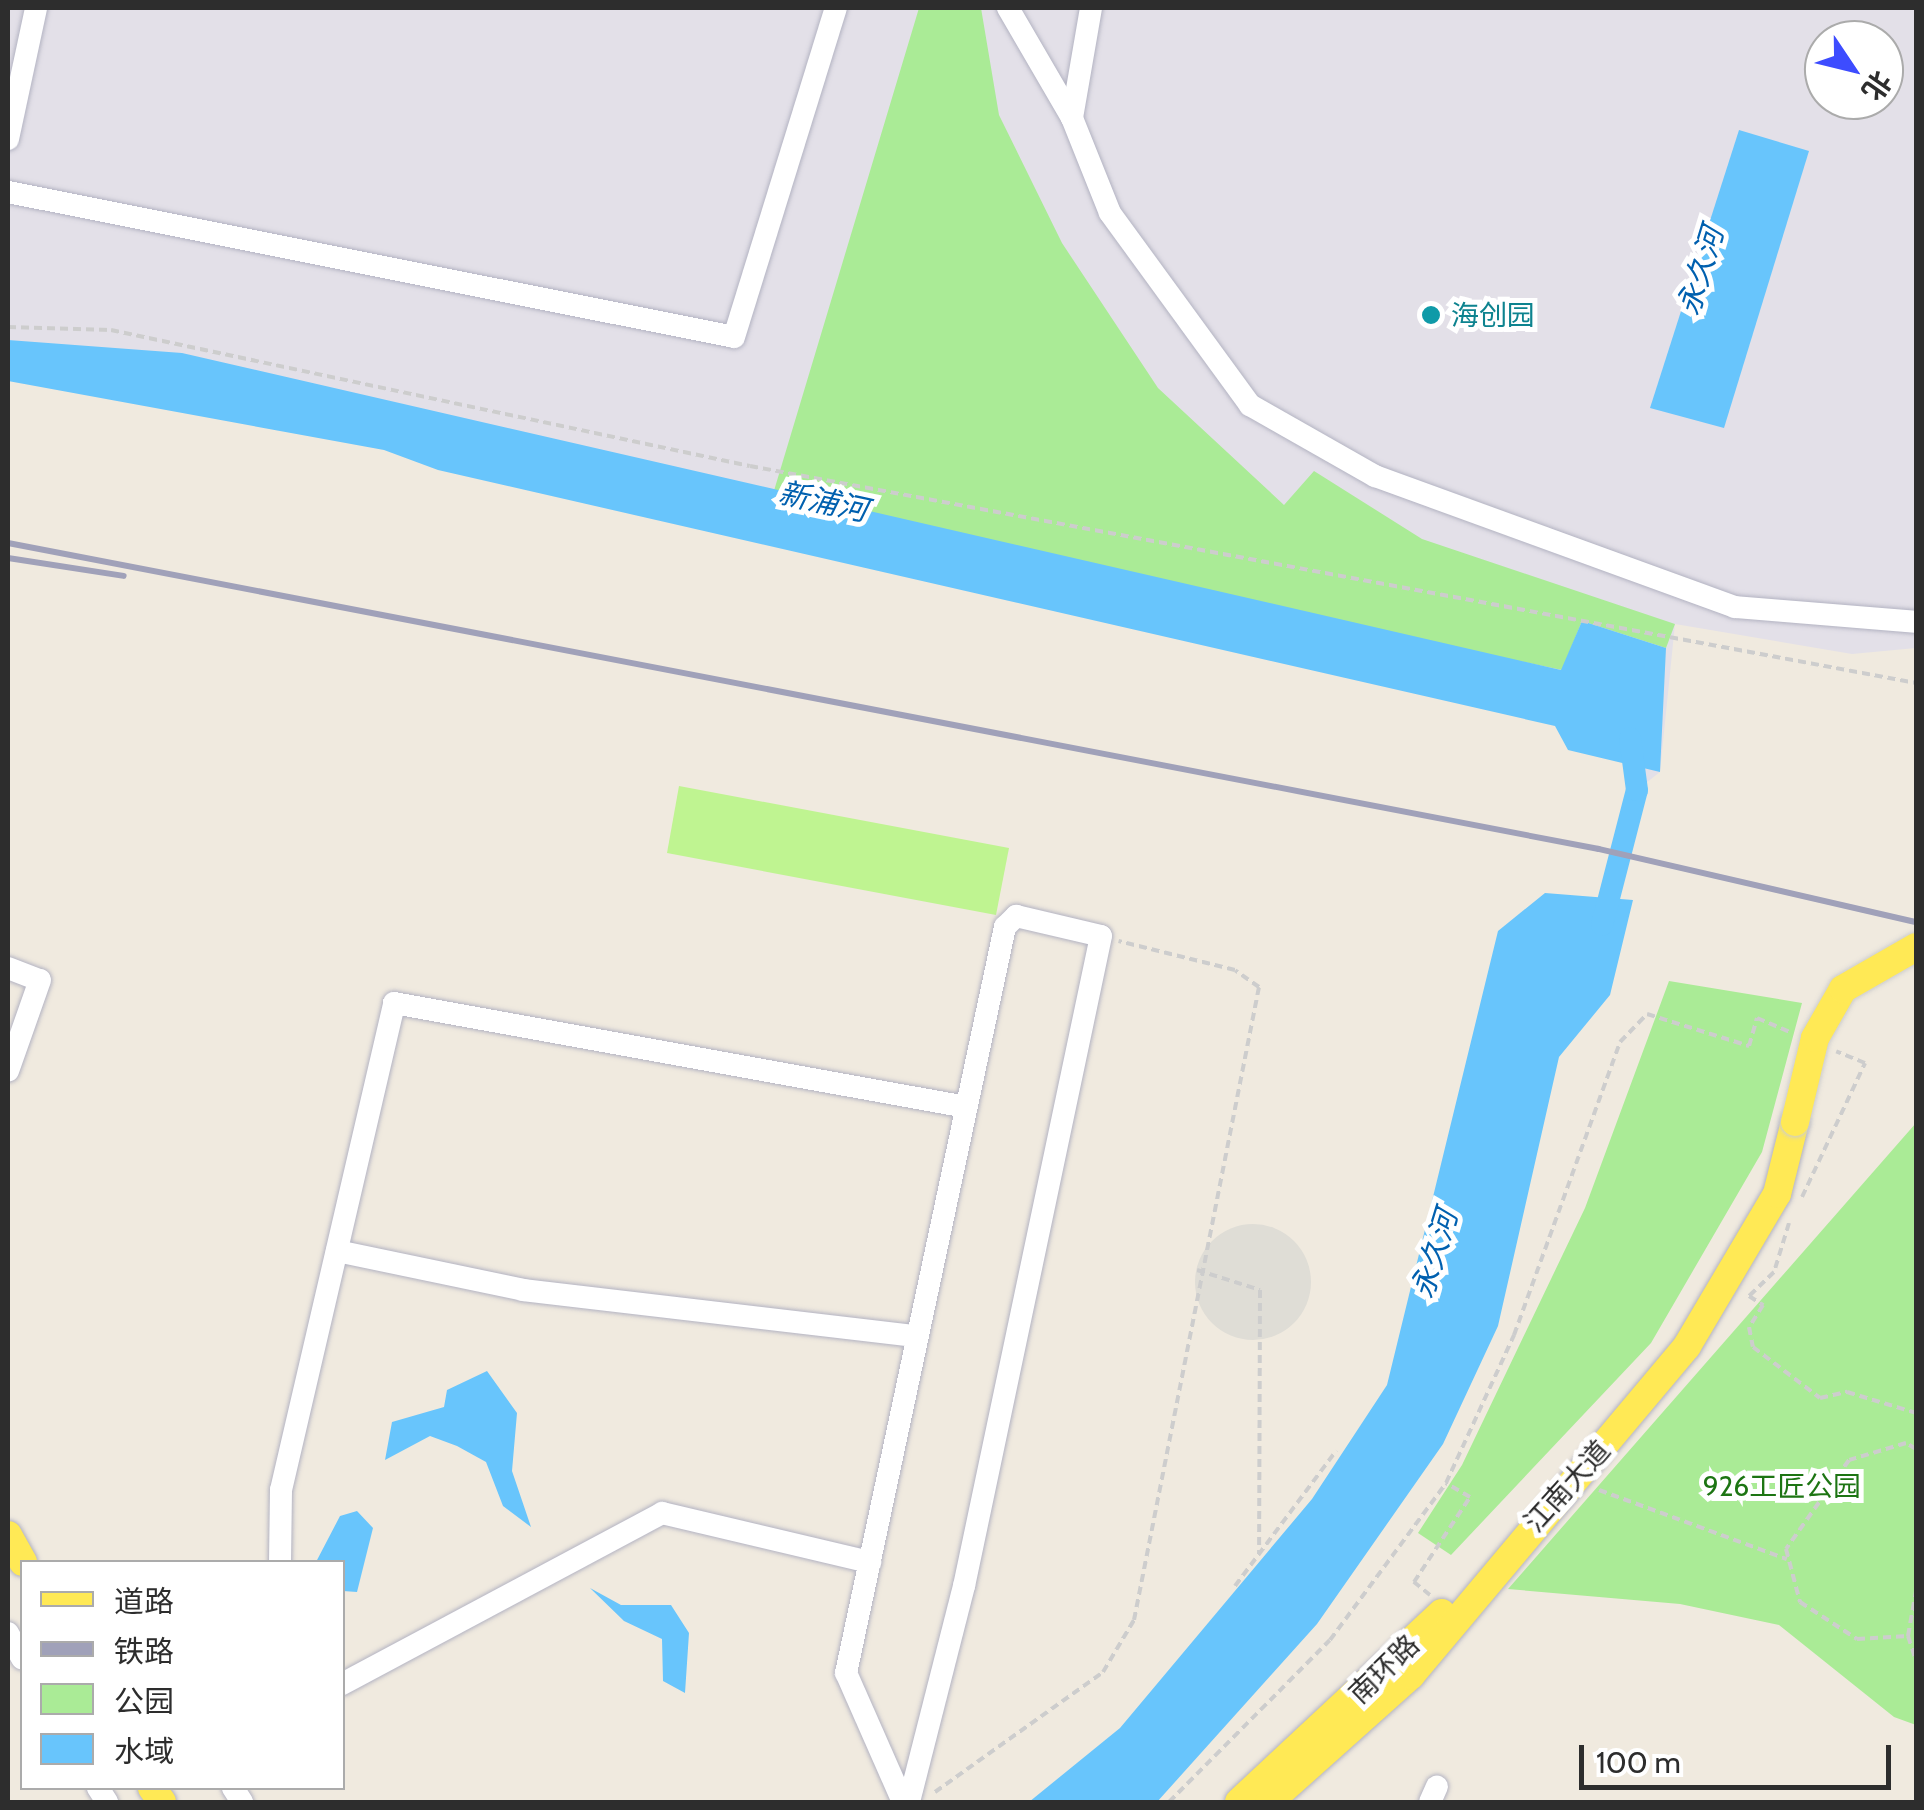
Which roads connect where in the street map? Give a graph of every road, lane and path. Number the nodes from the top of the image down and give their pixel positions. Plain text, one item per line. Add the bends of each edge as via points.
1 (36, 8) edge
2 (836, 8) edge
3 (1008, 8) edge
4 (1091, 8) edge
5 (1072, 118) junction
6 (8, 140) edge
7 (8, 192) edge
8 (8, 327) edge
9 (1916, 622) edge
10 (1916, 683) edge
11 (1101, 936) junction
12 (1916, 947) edge
13 (8, 968) edge
14 (1793, 1033) dead end
15 (1829, 1048) dead end
16 (8, 1071) edge
17 (966, 1106) junction
18 (1916, 1241) edge
19 (336, 1251) junction
20 (1916, 1252) edge
21 (1196, 1270) junction
22 (917, 1336) junction
23 (1916, 1413) edge
24 (1916, 1449) edge
25 (1336, 1451) dead end
26 (1576, 1479) junction
27 (1446, 1483) junction
28 (1525, 1532) junction
29 (8, 1535) edge
30 (1259, 1553) junction
31 (8, 1560) edge
32 (22, 1560) edge
33 (280, 1560) edge
34 (1787, 1560) junction
35 (870, 1562) junction
36 (20, 1582) edge
37 (1414, 1582) dead end
38 (1235, 1586) dead end
39 (1916, 1591) edge
40 (1908, 1636) junction
41 (1916, 1660) edge
42 (345, 1681) edge
43 (906, 1802) edge
44 (919, 1802) edge
45 (1169, 1802) edge
46 (1238, 1802) edge
47 (1269, 1802) edge

1 - 6 street
2 - 7 street via 734,338
3 - 5 street
4 - 5 street
5 - 9 street via 1110,213 1250,406 1392,483 1734,607
8 - 10 path via 111,330 750,466
11 - 17 street via 1016,916 1005,926
11 - 21 path via 1236,970 1259,987 1216,1236
11 - 43 street via 964,1586
12 - 26 main road, 江南大道, bridge via 1843,989 1814,1038 1778,1194 1751,1247 1687,1346
13 - 16 street via 40,980
14 - 27 path via 1757,1018 1750,1046 1647,1014 1620,1042 1514,1335
15 - 23 path via 1865,1062 1862,1075 1774,1272 1749,1296 1763,1305 1749,1326 1753,1347 1820,1398 1846,1392
17 - 19 street via 394,1003
17 - 22 street
18 - 20 path
19 - 22 street via 523,1290
19 - 33 street via 280,1490
21 - 30 path via 1260,1290
21 - 44 path via 1200,1308 1134,1620 1103,1672
22 - 35 street
24 - 34 path via 1906,1444 1849,1460 1809,1509
25 - 30 path
26 - 28 main road, 江南大道
26 - 34 path via 1632,1506 1644,1500
27 - 37 path via 1470,1497
27 - 45 path via 1330,1640
28 - 46 main road, 南环路
28 - 47 main road, 江南大道 via 1412,1675
29 - 32 main road
30 - 38 path
31 - 36 main road
34 - 40 path via 1800,1602 1830,1626 1858,1639
35 - 42 street via 662,1513
35 - 43 street via 846,1673
39 - 40 path
40 - 41 path

